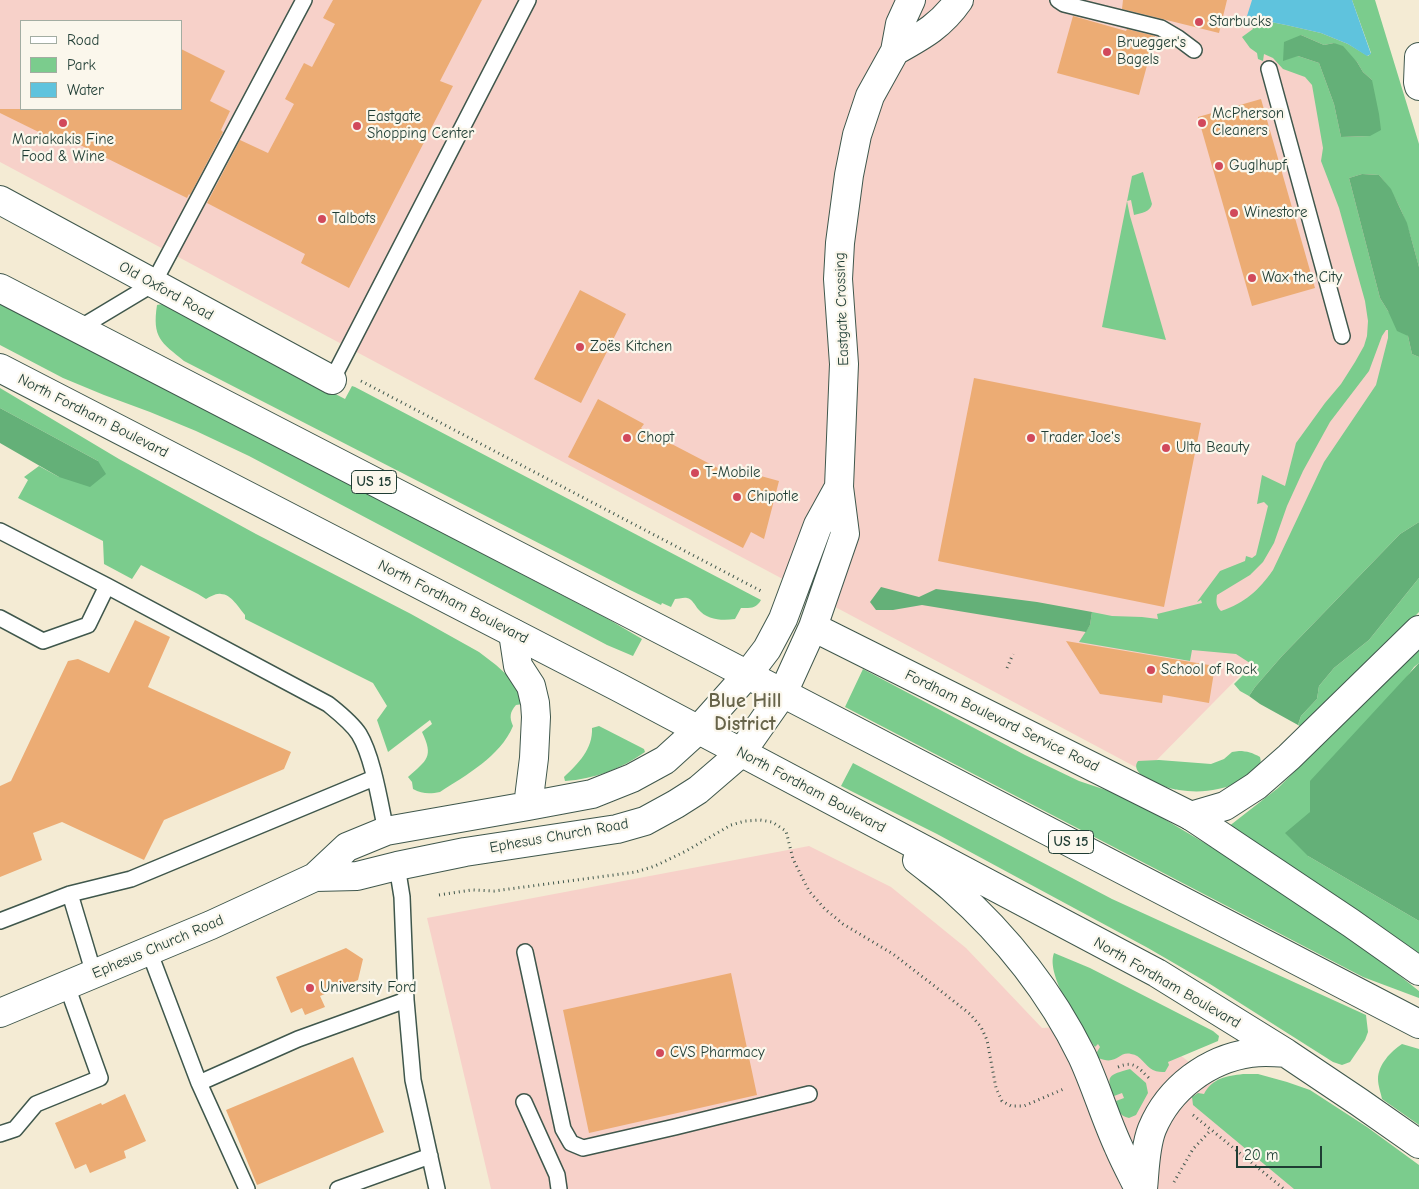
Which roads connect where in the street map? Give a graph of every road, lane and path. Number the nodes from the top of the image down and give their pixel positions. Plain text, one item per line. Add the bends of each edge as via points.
1 (304, 0) edge
2 (528, 0) edge
3 (911, 0) edge
4 (959, 0) edge
5 (1058, 0) edge
6 (1194, 50) dead end
7 (895, 51) junction
8 (1419, 57) edge
9 (1269, 69) dead end
10 (1419, 86) edge
11 (0, 200) edge
12 (153, 284) junction
13 (0, 288) edge
14 (78, 329) junction
15 (1342, 336) dead end
16 (0, 368) edge
17 (332, 380) junction
18 (839, 487) junction
19 (0, 531) edge
20 (107, 586) junction
21 (788, 604) junction
22 (0, 618) edge
23 (813, 627) junction
24 (1419, 630) edge
25 (513, 633) junction
26 (1013, 654) dead end
27 (1007, 668) dead end
28 (748, 674) junction
29 (783, 693) junction
30 (698, 730) junction
31 (741, 753) junction
32 (374, 778) junction
33 (528, 806) junction
34 (1191, 816) junction
35 (862, 818) junction
36 (386, 831) junction
37 (397, 866) junction
38 (315, 878) junction
39 (70, 894) junction
40 (439, 895) dead end
41 (0, 920) edge
42 (149, 951) junction
43 (525, 952) dead end
44 (1419, 971) edge
45 (94, 974) junction
46 (67, 986) junction
47 (406, 1000) junction
48 (0, 1014) edge
49 (1419, 1024) edge
50 (1286, 1053) junction
51 (1092, 1078) junction
52 (199, 1084) junction
53 (809, 1094) dead end
54 (1171, 1098) junction
55 (524, 1102) dead end
56 (1211, 1130) junction
57 (0, 1134) edge
58 (1419, 1144) edge
59 (430, 1156) junction
60 (247, 1189) edge
61 (338, 1189) edge
62 (437, 1189) edge
63 (559, 1189) edge
64 (1139, 1189) edge
65 (1143, 1189) edge
66 (1173, 1189) edge
67 (1284, 1189) edge

1 - 12 lane
2 - 17 lane
3 - 7 main road, Eastgate Crossing via 900,24
4 - 7 main road via 933,29
5 - 6 lane via 1161,28
7 - 18 main road, Eastgate Crossing via 870,96 857,135 840,243 838,279 844,364
8 - 10 main road
9 - 15 lane
11 - 12 main road, Old Oxford Road
12 - 14 lane
12 - 17 main road, Old Oxford Road
13 - 14 main road, US 15
14 - 28 main road, US 15
16 - 25 main road, North Fordham Boulevard
17 - 21 path via 357,379
18 - 21 main road, Eastgate Crossing via 818,525
18 - 23 main road, Eastgate Crossing via 845,534
19 - 20 lane
20 - 22 lane via 88,625 43,641
20 - 32 lane via 328,704 359,733
21 - 28 main road, Eastgate Crossing via 767,649
23 - 29 main road, Eastgate Crossing
23 - 34 main road, Fordham Boulevard Service Road
24 - 34 main road via 1256,786 1226,806
25 - 30 main road, North Fordham Boulevard
25 - 33 main road via 518,666 531,686 535,703 534,758
26 - 27 path
28 - 29 main road, US 15
28 - 30 main road, Ephesus Church Road
29 - 31 main road, Ephesus Church Road
29 - 49 main road, US 15
30 - 31 main road, North Fordham Boulevard
30 - 33 main road, Ephesus Church Road via 665,760 632,778 592,794
31 - 35 main road, North Fordham Boulevard
31 - 37 main road, Ephesus Church Road via 698,790 645,821 617,829
32 - 36 lane
32 - 39 lane via 132,879
33 - 36 main road, Ephesus Church Road
34 - 44 main road, Fordham Boulevard Service Road
35 - 50 main road, North Fordham Boulevard via 1157,973
35 - 51 main road via 952,888 1018,955 1058,1013
36 - 38 main road, Ephesus Church Road via 347,847
37 - 38 main road, Ephesus Church Road via 357,876
37 - 47 lane via 402,897
38 - 42 main road, Ephesus Church Road
39 - 41 lane
39 - 45 lane
40 - 51 path via 636,872 655,866 731,825 745,821 772,822 786,831 792,859 809,891 825,909 901,960 970,1014 981,1027 988,1040 998,1094 1004,1103 1024,1106
42 - 45 main road, Ephesus Church Road
42 - 52 lane
43 - 53 lane via 563,1129 571,1143 583,1148
45 - 46 main road, Ephesus Church Road
46 - 48 main road, Ephesus Church Road
46 - 57 lane via 100,1078 36,1104 15,1129
47 - 52 lane via 298,1039
47 - 59 lane via 413,1080
50 - 54 main road via 1251,1053 1225,1060 1196,1075
50 - 58 main road, North Fordham Boulevard
51 - 54 path via 1131,1064
51 - 64 main road via 1118,1147
52 - 60 lane
54 - 56 path
54 - 65 main road via 1158,1117 1148,1143
55 - 63 lane via 557,1175
56 - 66 path via 1185,1161
56 - 67 path
59 - 61 lane
59 - 62 lane

